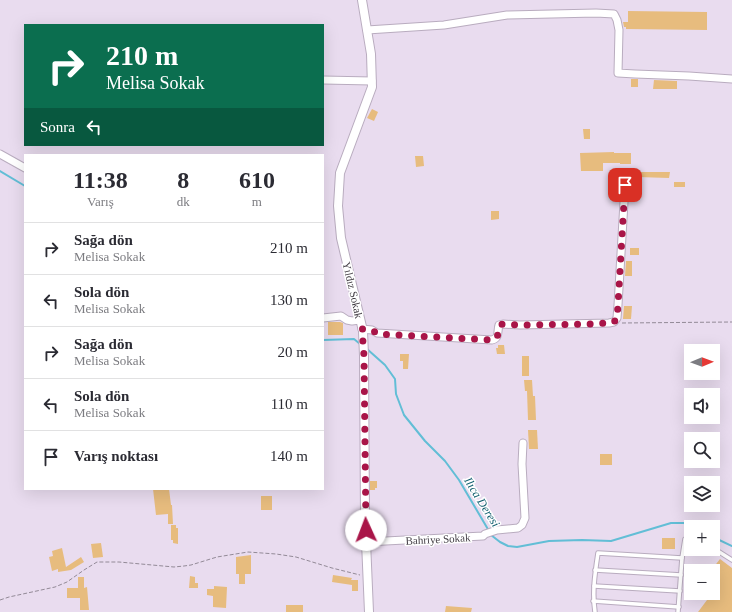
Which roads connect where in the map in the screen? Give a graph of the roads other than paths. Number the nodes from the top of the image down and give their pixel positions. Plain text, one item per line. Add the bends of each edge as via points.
1 (362, 0) edge
2 (367, 30) junction
3 (732, 79) edge
4 (324, 80) edge
5 (372, 81) junction
6 (0, 154) edge
7 (24, 167) edge
8 (625, 185) dead end
9 (324, 318) edge
10 (360, 320) junction
11 (362, 330) junction
12 (523, 443) dead end
13 (366, 542) junction
14 (684, 545) edge
15 (720, 552) edge
16 (682, 558) junction
17 (732, 560) edge
18 (595, 570) junction
19 (681, 575) junction
20 (594, 586) junction
21 (680, 591) junction
22 (593, 601) junction
23 (678, 607) junction
24 (368, 612) edge
25 (595, 612) edge
26 (678, 612) edge

1 - 2 street, Yıldız Sokak
2 - 3 street via 444,25 507,15 614,14 618,20 619,30 618,73
2 - 5 street, Yıldız Sokak
4 - 5 street
5 - 10 street, Yıldız Sokak via 340,173 341,238
6 - 7 street
8 - 11 street via 617,318 614,322 503,324 500,325 498,337 492,340 378,334 372,330
9 - 10 street via 341,316 346,320
10 - 11 street, Yıldız Sokak
11 - 13 street, Yıldız Sokak
12 - 13 street, Bahriye Sokak via 525,518 518,528 497,530 483,536
13 - 24 street, Yıldız Sokak
14 - 16 lane
15 - 17 lane
16 - 18 lane via 598,553
16 - 19 lane
18 - 19 lane
18 - 20 lane
19 - 21 lane
20 - 21 lane
20 - 22 lane
21 - 23 lane
22 - 23 lane
22 - 25 lane
23 - 26 lane

